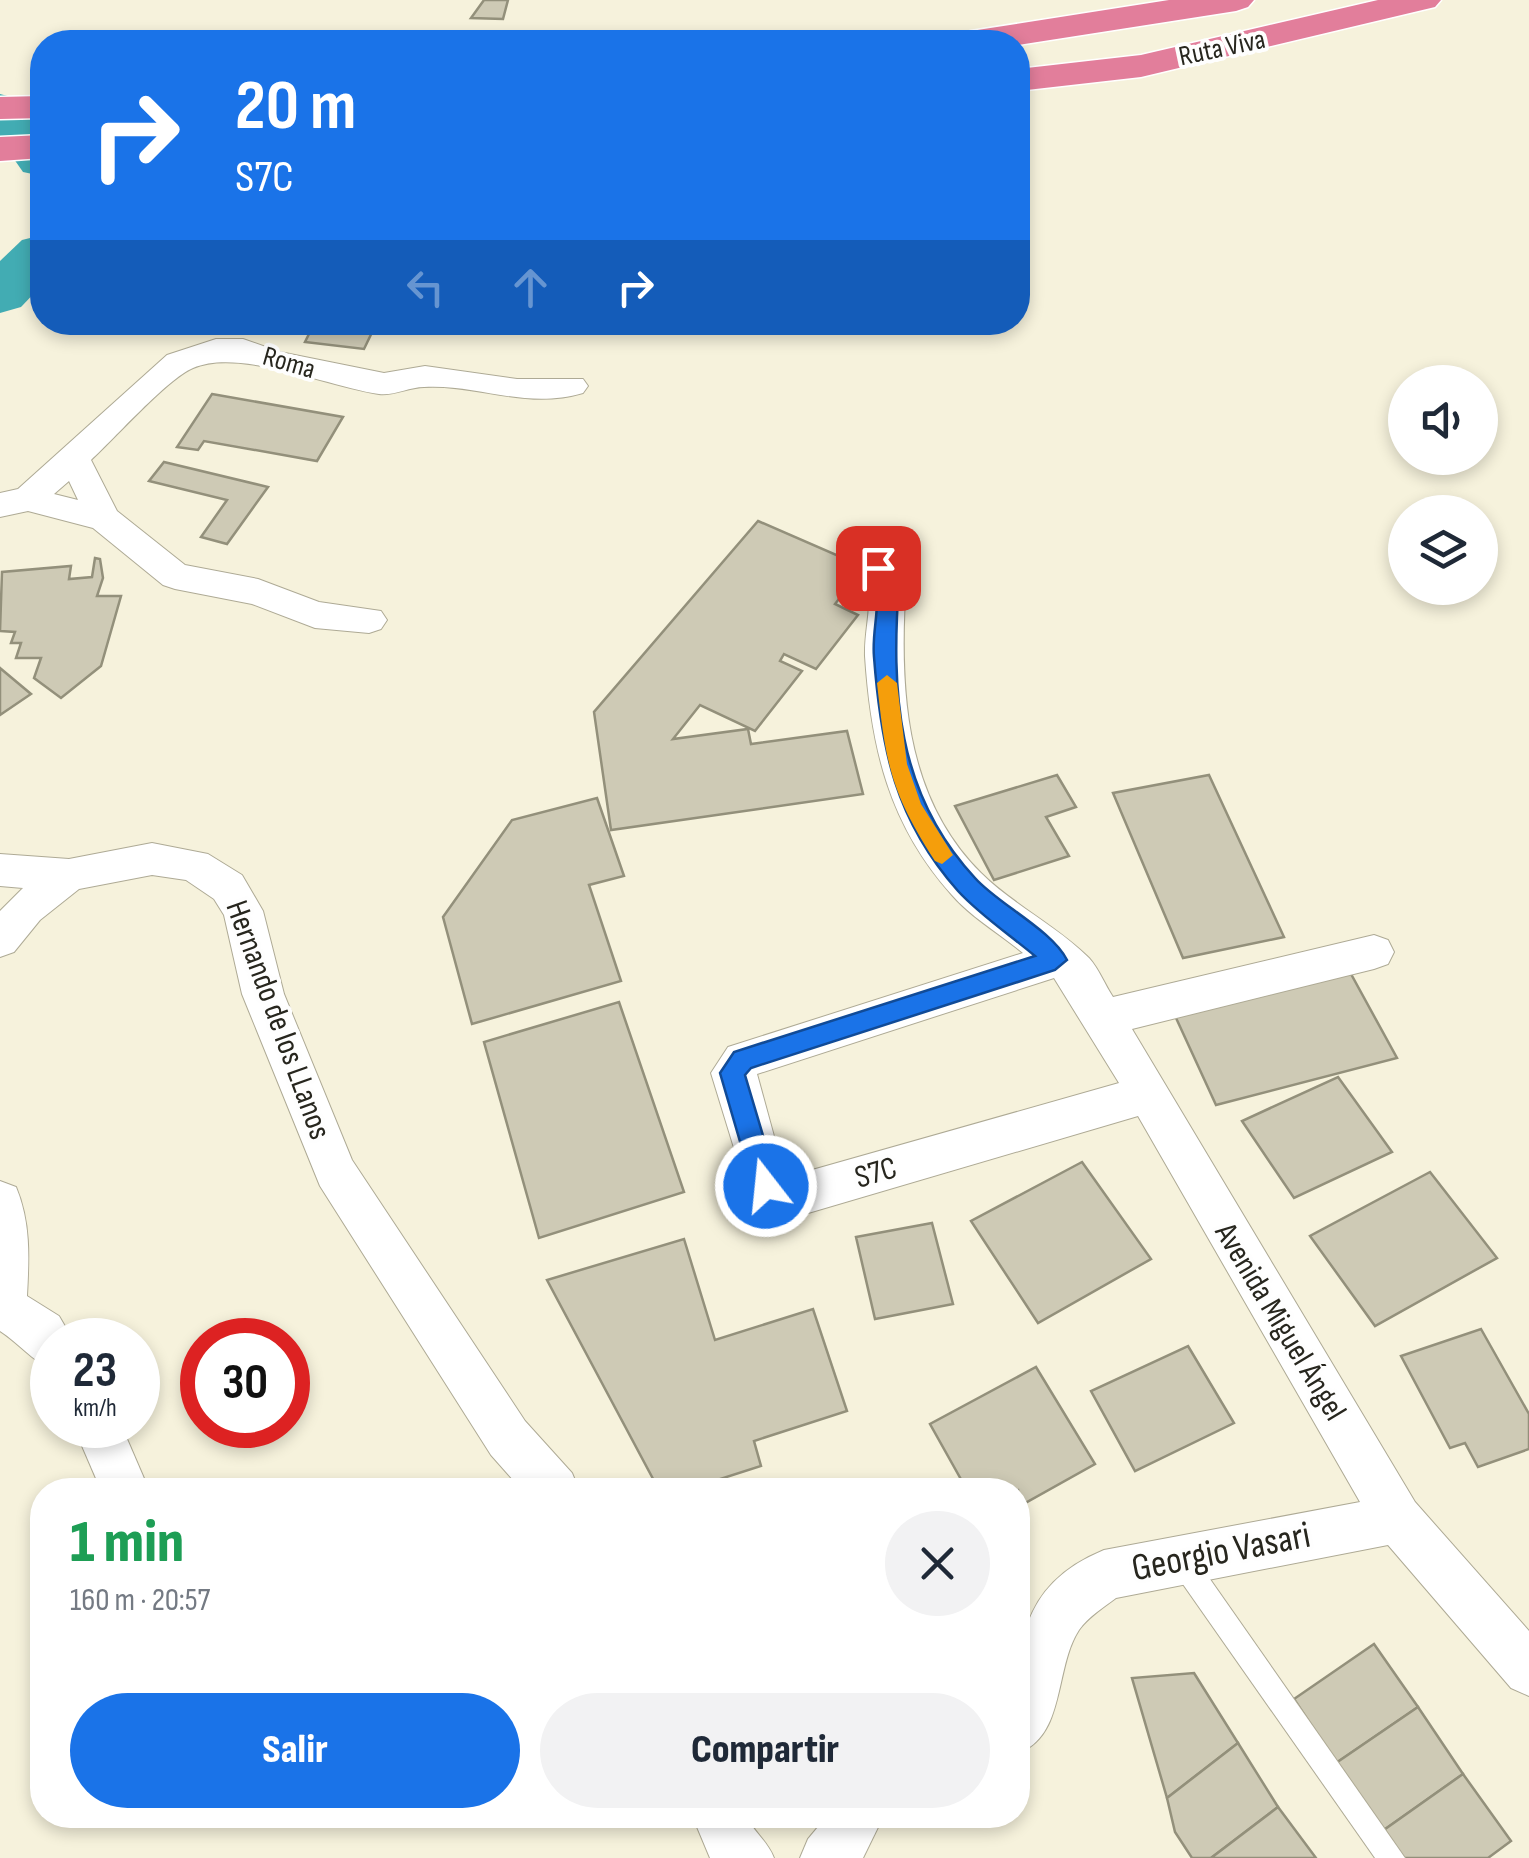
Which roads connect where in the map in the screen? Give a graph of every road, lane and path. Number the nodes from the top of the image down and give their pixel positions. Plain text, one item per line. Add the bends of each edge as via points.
1 (1236, 0) edge
2 (1422, 0) edge
3 (1030, 33) edge
4 (1030, 79) edge
5 (30, 107) edge
6 (0, 108) edge
7 (30, 148) edge
8 (0, 150) edge
9 (572, 386) dead end
10 (73, 456) junction
11 (14, 502) edge
12 (104, 519) junction
13 (878, 568) dead end
14 (369, 620) dead end
15 (0, 870) edge
16 (69, 875) junction
17 (0, 940) edge
18 (1374, 952) dead end
19 (1055, 960) junction
20 (1102, 1018) junction
21 (1144, 1096) junction
22 (0, 1202) edge
23 (2, 1318) edge
24 (30, 1327) edge
25 (106, 1448) edge
26 (120, 1478) edge
27 (544, 1478) edge
28 (1398, 1519) junction
29 (1181, 1560) junction
30 (1529, 1670) edge
31 (1030, 1699) edge
32 (850, 1828) edge
33 (826, 1858) edge
34 (1391, 1858) edge

1 - 3 highway, Ruta Viva
2 - 4 highway, Ruta Viva via 1142,66
5 - 6 highway
7 - 8 highway
9 - 10 street, Roma via 517,390 425,376 384,384 243,349 216,349 178,362
10 - 11 street, Roma
10 - 12 street
11 - 12 street
12 - 14 street via 175,576 258,592 315,616
13 - 19 street, Avenida Miguel Ángel via 889,582 883,652 897,764 911,806 966,884
15 - 16 street, Hernando de los LLanos
16 - 17 street, Hernando de los LLanos via 26,908
16 - 27 street, Hernando de los LLanos via 152,860 194,865 228,887 244,910 264,994 335,1172 508,1438
18 - 20 street
19 - 20 street, Avenida Miguel Ángel via 1076,972
19 - 21 street, S7C via 742,1060 732,1073 766,1186 780,1196 798,1195
20 - 21 street, Avenida Miguel Ángel
21 - 28 street, Avenida Miguel Ángel
22 - 23 street via 7,1238
23 - 24 street
25 - 26 street
28 - 29 street, Georgio Vasari
28 - 30 street, Avenida Miguel Ángel
29 - 31 street, Georgio Vasari via 1104,1575 1063,1608
29 - 34 lane
32 - 33 street

